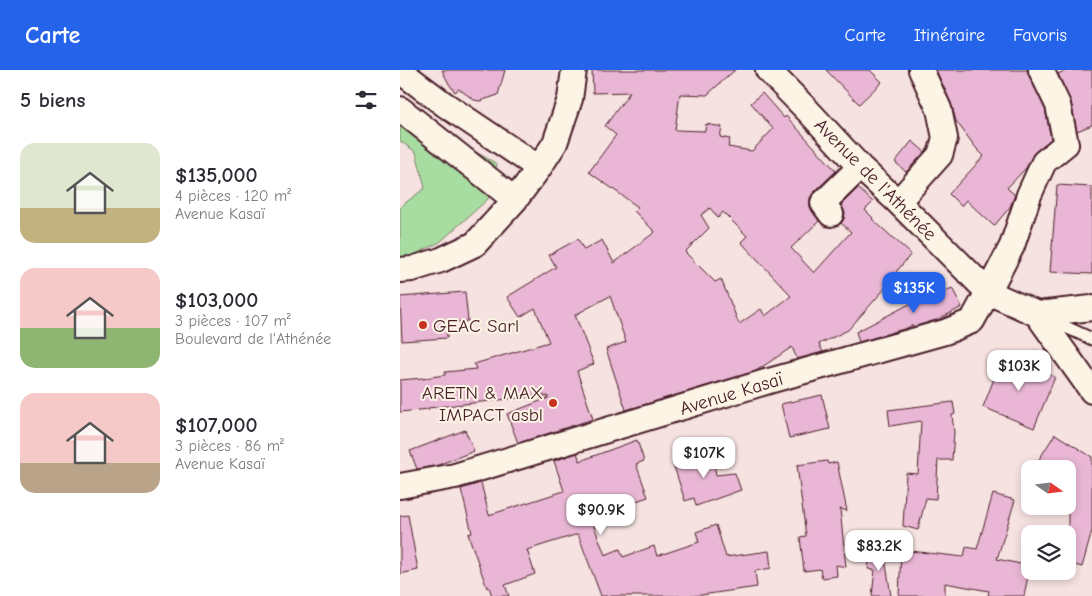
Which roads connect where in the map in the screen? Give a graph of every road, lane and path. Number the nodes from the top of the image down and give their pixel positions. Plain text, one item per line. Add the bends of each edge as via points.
1 (574, 70) edge
2 (768, 70) edge
3 (921, 70) edge
4 (1041, 70) edge
5 (400, 71) edge
6 (444, 104) junction
7 (400, 110) edge
8 (426, 130) junction
9 (860, 167) junction
10 (539, 168) junction
11 (515, 200) junction
12 (898, 202) junction
13 (831, 214) dead end
14 (400, 270) edge
15 (988, 292) junction
16 (1092, 308) edge
17 (1037, 314) junction
18 (1092, 340) edge
19 (1092, 391) edge
20 (400, 486) edge

1 - 10 street via 570,99 555,142
2 - 9 street, Avenue de l'Athénée
3 - 12 street via 939,109 945,138 940,156
4 - 15 street, Avenue Kasaï via 1058,105 1066,144 1044,162 1012,246
5 - 6 street
6 - 8 street
6 - 10 street
7 - 8 street
8 - 11 street
9 - 12 street, Avenue de l'Athénée
9 - 13 street via 823,203
10 - 11 street
11 - 14 street via 476,244 441,260
12 - 15 street, Avenue de l'Athénée
15 - 17 street, Avenue de l'Athénée
15 - 20 street, Avenue Kasaï via 972,321 945,332 769,381 455,476
16 - 17 street
17 - 18 lane
17 - 19 street

